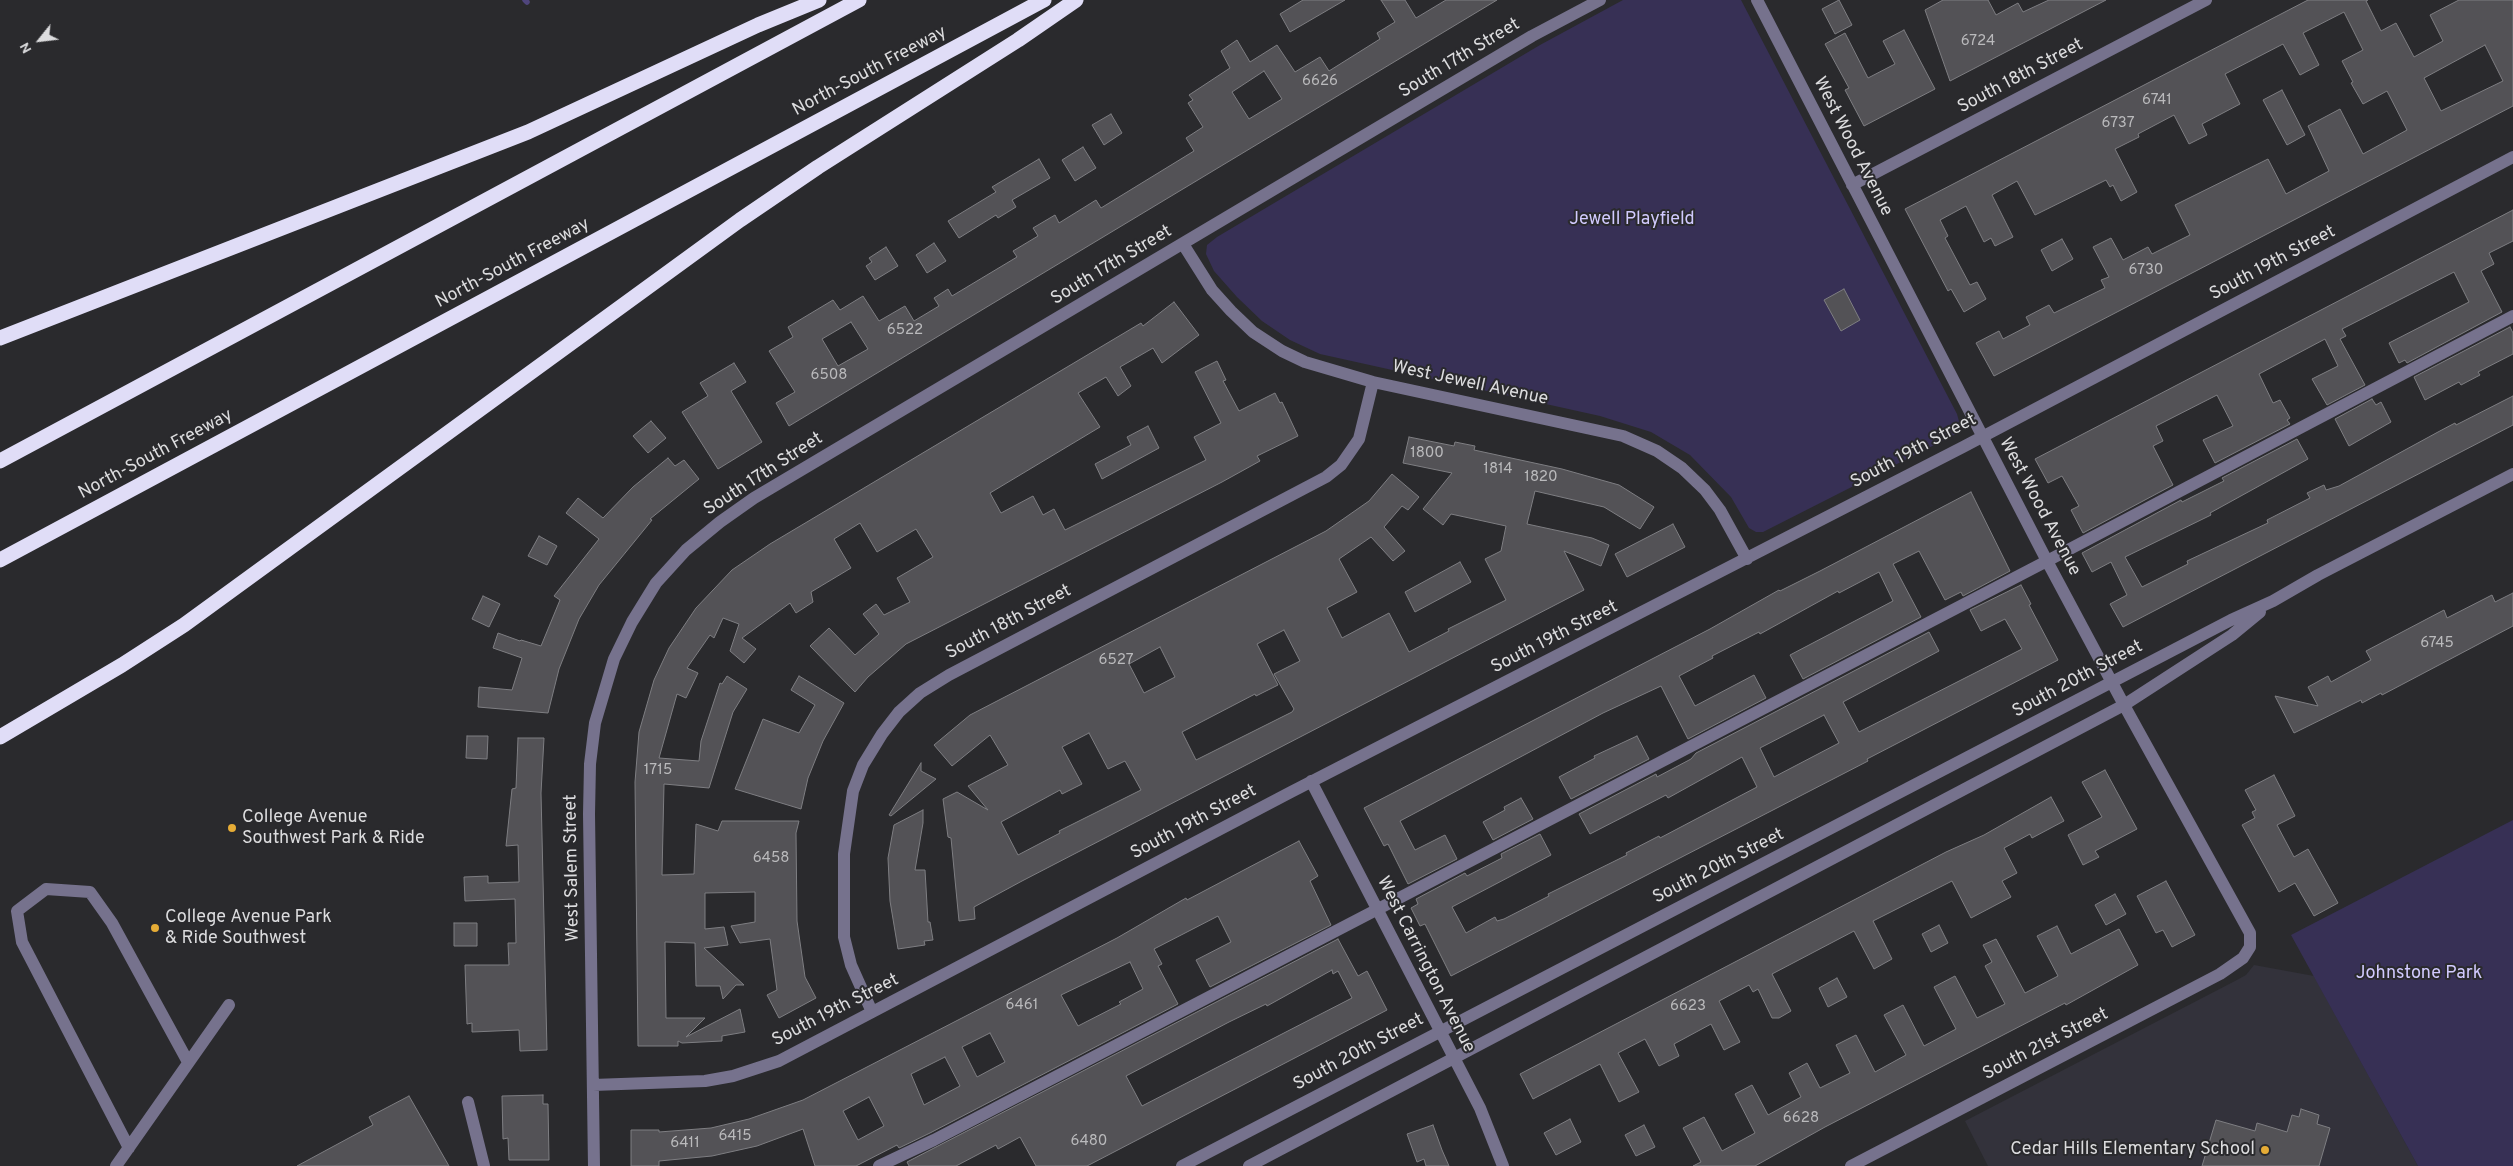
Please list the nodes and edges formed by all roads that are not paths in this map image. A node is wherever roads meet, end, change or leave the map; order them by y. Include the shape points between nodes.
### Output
1 (819, 0) edge
2 (859, 0) edge
3 (1044, 0) edge
4 (1076, 0) edge
5 (1600, 0) edge
6 (1757, 0) edge
7 (2206, 0) edge
8 (2513, 157) edge
9 (1852, 185) junction
10 (1183, 244) junction
11 (2513, 316) edge
12 (0, 338) edge
13 (1374, 382) junction
14 (1982, 436) junction
15 (0, 461) edge
16 (2513, 474) edge
17 (1747, 559) junction
18 (0, 560) edge
19 (2048, 561) junction
20 (656, 584) joint
21 (2274, 601) junction
22 (2112, 683) junction
23 (2124, 705) junction
24 (0, 737) edge
25 (1312, 781) junction
26 (1377, 908) junction
27 (2250, 947) joint
28 (228, 1005) dead end
29 (872, 1012) junction
30 (1440, 1031) junction
31 (1453, 1057) junction
32 (188, 1062) junction
33 (593, 1086) junction
34 (468, 1102) dead end
35 (129, 1148) junction
36 (116, 1166) edge
37 (484, 1166) edge
38 (594, 1166) edge
39 (879, 1166) edge
40 (1182, 1166) edge
41 (1249, 1166) edge
42 (1503, 1166) edge
43 (1851, 1166) edge

1 - 12 highway via 528,132
2 - 15 highway
3 - 18 highway, North-South Freeway
4 - 24 highway via 740,220 184,625
5 - 10 street, South 17th Street via 1532,36
6 - 9 street, West Wood Avenue
7 - 9 street, South 18th Street
8 - 14 street, South 19th Street
9 - 14 street, West Wood Avenue
10 - 13 street, West Jewell Avenue via 1212,290 1253,332 1282,352 1305,362
10 - 20 street, South 17th Street via 754,498 686,550
11 - 19 street
13 - 17 street, West Jewell Avenue via 1576,424 1623,436 1657,451 1682,468 1705,490
13 - 29 street, South 18th Street via 1359,439 1341,465 1326,477 949,675 920,693 899,712 863,765 853,791 844,854 844,937 851,965
14 - 17 street, South 19th Street
14 - 19 street, West Wood Avenue
16 - 21 street, South 20th Street
17 - 25 street, South 19th Street
19 - 22 street, West Wood Avenue
19 - 26 street
20 - 33 street, West Salem Street via 614,659 595,723 589,814
21 - 22 street, South 20th Street
21 - 23 street, South 20th Street via 2232,635
22 - 23 street, West Wood Avenue
22 - 30 street, South 20th Street
23 - 27 street, West Wood Avenue via 2244,920 2250,933
23 - 31 street, South 20th Street
25 - 26 street, West Carrington Avenue
25 - 29 street, South 19th Street
26 - 30 street, West Carrington Avenue
26 - 39 street
27 - 43 street, South 21st Street via 2243,958 2220,974
28 - 32 street
29 - 33 street, South 19th Street via 779,1061 733,1076 680,1084
30 - 31 street, West Carrington Avenue
30 - 40 street, South 20th Street
31 - 41 street, South 20th Street
31 - 42 street, West Carrington Avenue via 1480,1108
32 - 35 street
32 - 35 street via 112,923 90,892 46,889 17,911 22,942
33 - 38 street, West Salem Street
34 - 37 street
35 - 36 street

